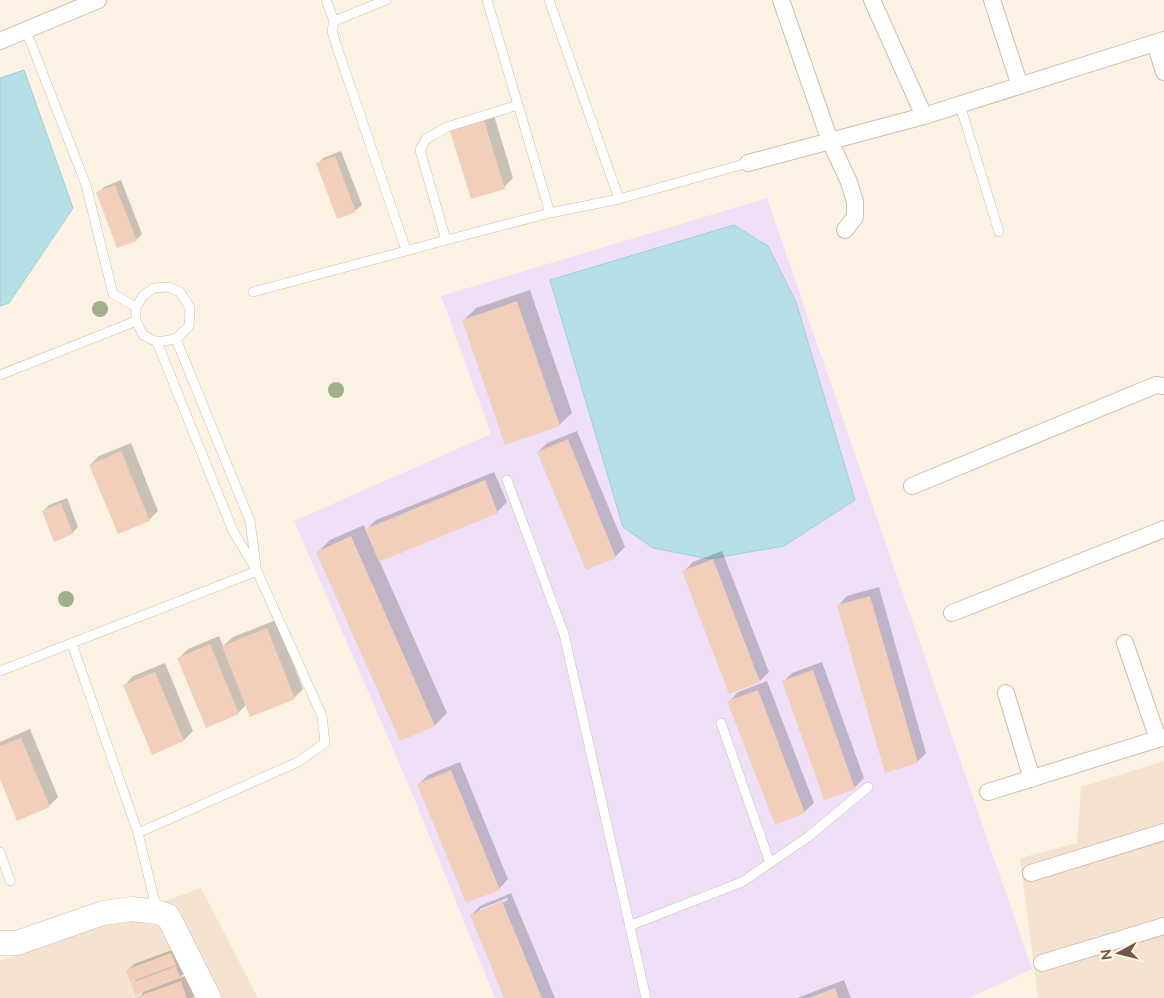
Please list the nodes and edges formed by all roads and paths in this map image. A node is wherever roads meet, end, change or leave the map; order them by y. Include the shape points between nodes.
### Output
1 (98, 0) edge
2 (326, 0) edge
3 (386, 0) edge
4 (486, 0) edge
5 (549, 0) edge
6 (781, 0) edge
7 (872, 0) edge
8 (992, 0) edge
9 (334, 21) junction
10 (26, 30) junction
11 (0, 40) edge
12 (1160, 42) edge
13 (1164, 72) edge
14 (1020, 86) junction
15 (518, 105) junction
16 (960, 105) junction
17 (924, 116) junction
18 (830, 141) junction
19 (748, 163) joint
20 (619, 199) junction
21 (550, 213) junction
22 (845, 230) dead end
23 (999, 232) dead end
24 (446, 240) junction
25 (406, 250) junction
26 (253, 292) dead end
27 (136, 307) junction
28 (136, 321) junction
29 (176, 340) junction
30 (158, 342) junction
31 (0, 376) edge
32 (1164, 386) edge
33 (508, 480) dead end
34 (912, 486) dead end
35 (1164, 529) edge
36 (257, 571) junction
37 (952, 614) dead end
38 (1125, 643) dead end
39 (72, 644) junction
40 (0, 672) edge
41 (1006, 693) dead end
42 (721, 723) dead end
43 (1161, 738) edge
44 (1032, 779) junction
45 (868, 787) dead end
46 (988, 792) dead end
47 (1164, 832) edge
48 (138, 833) junction
49 (0, 852) edge
50 (770, 863) junction
51 (1031, 873) dead end
52 (10, 881) dead end
53 (157, 912) junction
54 (629, 926) junction
55 (1164, 926) edge
56 (0, 943) edge
57 (1042, 963) dead end
58 (209, 998) edge
59 (646, 998) edge

1 - 10 street
2 - 9 lane
3 - 9 lane
4 - 15 lane
5 - 20 lane
6 - 18 street
7 - 17 street
8 - 14 street
9 - 25 lane via 332,31 336,47
10 - 11 street
10 - 27 lane via 86,185 113,294
12 - 13 street
12 - 14 street
14 - 16 street
15 - 21 lane
15 - 24 lane via 447,128 426,139 420,150
16 - 17 street
16 - 23 lane
17 - 18 street
18 - 19 street
18 - 22 street via 855,202 855,217
19 - 20 lane
20 - 21 lane
21 - 24 lane
24 - 25 lane
25 - 26 lane
27 - 28 lane
27 - 29 lane via 154,288 168,287 180,292 190,308 189,326
28 - 30 lane via 143,335
28 - 31 lane
29 - 30 lane
29 - 36 lane via 250,521
30 - 36 lane via 232,531
32 - 34 street via 1156,385
33 - 54 lane via 564,634
35 - 37 street
36 - 39 lane
36 - 48 lane via 322,716 325,743 298,762
38 - 43 street
39 - 40 lane
39 - 48 lane
41 - 44 street
42 - 50 lane
43 - 44 street
44 - 46 street
45 - 50 lane via 808,837
47 - 51 street
48 - 53 lane
49 - 52 lane
50 - 54 lane via 742,882
53 - 56 main road via 131,909 104,913 17,943
53 - 58 main road via 168,916
54 - 59 lane
55 - 57 street

